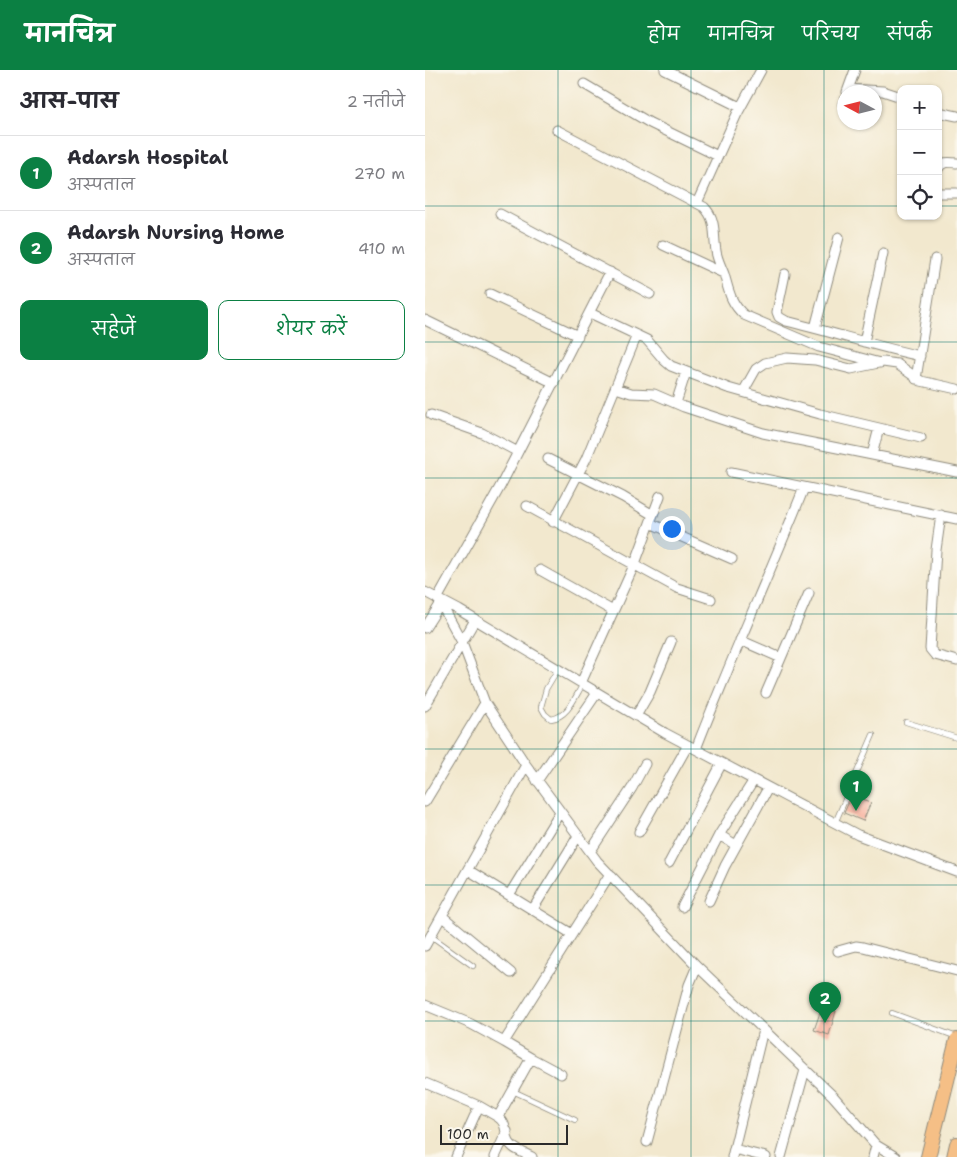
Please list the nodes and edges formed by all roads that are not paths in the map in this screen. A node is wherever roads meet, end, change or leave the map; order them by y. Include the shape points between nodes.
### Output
1 (665, 70) edge
2 (760, 70) edge
3 (855, 70) edge
4 (584, 84) dead end
5 (850, 85) edge
6 (882, 91) edge
7 (897, 96) edge
8 (740, 108) junction
9 (942, 113) edge
10 (957, 116) edge
11 (557, 130) dead end
12 (718, 156) junction
13 (957, 163) edge
14 (942, 164) edge
15 (942, 193) edge
16 (957, 193) edge
17 (697, 203) junction
18 (500, 214) dead end
19 (839, 237) dead end
20 (663, 245) dead end
21 (883, 253) dead end
22 (935, 259) dead end
23 (610, 272) junction
24 (723, 272) junction
25 (785, 274) dead end
26 (490, 294) dead end
27 (651, 294) dead end
28 (589, 313) junction
29 (425, 320) edge
30 (815, 328) junction
31 (637, 335) junction
32 (578, 336) junction
33 (864, 342) junction
34 (920, 356) junction
35 (879, 363) junction
36 (687, 372) junction
37 (916, 379) junction
38 (554, 383) junction
39 (616, 388) junction
40 (957, 389) edge
41 (743, 392) junction
42 (676, 403) junction
43 (431, 415) dead end
44 (879, 428) junction
45 (921, 438) dead end
46 (518, 452) junction
47 (872, 456) junction
48 (548, 459) dead end
49 (731, 472) dead end
50 (957, 472) edge
51 (578, 474) junction
52 (804, 488) junction
53 (660, 496) dead end
54 (527, 506) dead end
55 (941, 515) junction
56 (651, 519) junction
57 (957, 519) edge
58 (553, 522) junction
59 (732, 558) dead end
60 (633, 566) junction
61 (540, 570) dead end
62 (425, 592) edge
63 (809, 593) dead end
64 (711, 599) dead end
65 (439, 601) junction
66 (613, 611) junction
67 (475, 620) junction
68 (425, 628) edge
69 (740, 640) junction
70 (462, 642) junction
71 (671, 642) dead end
72 (781, 658) junction
73 (957, 661) edge
74 (558, 669) junction
75 (582, 683) junction
76 (597, 693) junction
77 (766, 693) dead end
78 (485, 703) junction
79 (425, 706) edge
80 (636, 716) junction
81 (906, 722) dead end
82 (873, 735) dead end
83 (957, 738) edge
84 (692, 747) junction
85 (723, 763) junction
86 (645, 764) dead end
87 (526, 765) junction
88 (754, 780) junction
89 (537, 781) junction
90 (769, 788) junction
91 (425, 802) edge
92 (560, 812) junction
93 (835, 823) junction
94 (639, 832) dead end
95 (719, 835) junction
96 (578, 836) junction
97 (735, 845) junction
98 (590, 852) junction
99 (669, 863) dead end
100 (468, 870) junction
101 (957, 872) edge
102 (610, 874) junction
103 (509, 895) junction
104 (709, 901) dead end
105 (682, 907) dead end
106 (533, 909) junction
107 (442, 916) junction
108 (572, 934) junction
109 (431, 936) junction
110 (425, 946) edge
111 (838, 951) dead end
112 (473, 966) dead end
113 (697, 966) junction
114 (957, 971) edge
115 (511, 972) dead end
116 (426, 1007) edge
117 (892, 1013) dead end
118 (763, 1030) junction
119 (957, 1038) edge
120 (504, 1042) junction
121 (531, 1058) junction
122 (805, 1070) junction
123 (561, 1074) dead end
124 (425, 1083) edge
125 (512, 1091) junction
126 (479, 1106) junction
127 (498, 1117) junction
128 (575, 1120) dead end
129 (507, 1131) junction
130 (647, 1142) dead end
131 (957, 1144) edge
132 (876, 1145) junction
133 (733, 1153) edge
134 (456, 1157) edge
135 (495, 1157) edge
136 (532, 1157) edge
137 (766, 1157) edge
138 (781, 1157) edge
139 (873, 1157) edge
140 (896, 1157) edge
141 (928, 1157) edge
142 (954, 1157) edge

1 - 8 street
2 - 8 street
3 - 5 street
4 - 12 street via 650,123
6 - 7 street
8 - 12 street
9 - 10 street
11 - 17 street
12 - 17 street
13 - 14 street
15 - 16 street
17 - 24 street via 711,213 716,252
18 - 23 street
19 - 30 street
20 - 24 street
21 - 33 street
22 - 34 street
23 - 27 street
23 - 28 street
24 - 35 street via 730,297 744,315 819,347
25 - 30 street via 777,305 779,317
26 - 32 street
28 - 31 street
28 - 32 street
29 - 38 street
30 - 33 street
31 - 36 street via 647,340 671,366
31 - 39 street
32 - 38 street
33 - 34 street
34 - 37 street
35 - 37 street via 897,364
35 - 41 street via 851,369 815,360 787,358 756,368
36 - 41 street
36 - 42 street
37 - 40 street
38 - 46 street
39 - 42 street via 631,393 654,394
39 - 51 street
41 - 44 street
42 - 47 street via 763,434
43 - 46 street via 482,433
44 - 45 street
44 - 47 street
46 - 65 street
47 - 50 street
48 - 51 street
49 - 52 street
51 - 56 street via 623,497
51 - 58 street
52 - 55 street
52 - 69 street
53 - 56 street
54 - 58 street
55 - 57 street
55 - 73 street via 930,649 935,655
56 - 59 street
56 - 60 street
58 - 60 street
60 - 64 street via 677,588
60 - 66 street
61 - 66 street
62 - 65 street
63 - 72 street
65 - 67 street
65 - 68 street
65 - 70 street
66 - 75 street
67 - 70 street
67 - 74 street
69 - 72 street
69 - 84 street
70 - 78 street
70 - 79 street
71 - 80 street via 651,692
72 - 77 street
74 - 75 street
74 - 75 lane via 546,689 541,707 551,719 558,718 567,710
75 - 76 street
76 - 80 street
76 - 89 street
78 - 87 street
78 - 91 street
80 - 84 street
81 - 83 lane
82 - 93 lane
84 - 85 street
84 - 94 street
85 - 88 street
85 - 99 street
86 - 98 street
87 - 89 street
87 - 100 street
88 - 90 street
88 - 95 street
89 - 92 street
90 - 93 street
90 - 97 street
92 - 96 street
92 - 103 street
93 - 101 street via 867,839
95 - 97 street
95 - 105 street
96 - 98 street
96 - 106 street
97 - 104 street
98 - 102 street
100 - 103 street
100 - 107 street
102 - 108 street
102 - 113 street
103 - 106 street
106 - 108 street
107 - 109 street
107 - 115 street
108 - 120 street
109 - 110 street
109 - 112 lane
111 - 114 street via 863,947
113 - 118 street
113 - 130 street
116 - 120 street via 471,1024
117 - 119 lane
118 - 122 street
118 - 133 street
119 - 141 main road
120 - 121 street
121 - 123 street
121 - 125 street
122 - 132 street
122 - 138 street
124 - 126 street
125 - 127 street
125 - 128 lane
126 - 127 street
126 - 134 street
127 - 129 street
129 - 135 street
129 - 136 street via 509,1143
131 - 142 main road
132 - 139 street
132 - 140 street
133 - 137 street

